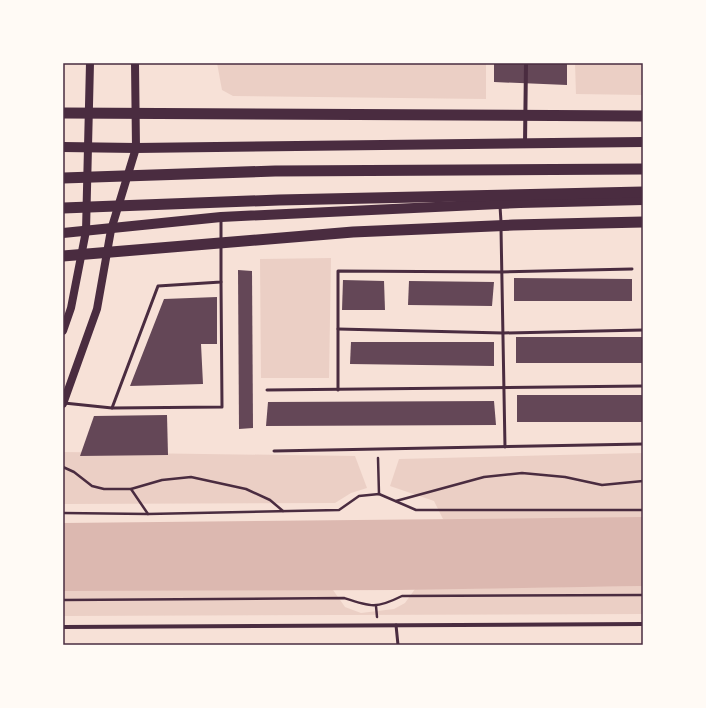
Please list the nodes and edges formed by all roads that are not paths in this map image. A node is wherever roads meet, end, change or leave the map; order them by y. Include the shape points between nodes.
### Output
1 (90, 63) edge
2 (135, 63) edge
3 (526, 63) edge
4 (63, 113) edge
5 (643, 116) edge
6 (643, 142) edge
7 (526, 143) junction
8 (63, 147) edge
9 (87, 147) junction
10 (136, 148) junction
11 (643, 169) edge
12 (63, 178) edge
13 (639, 192) edge
14 (643, 200) edge
15 (500, 204) junction
16 (63, 208) edge
17 (221, 217) junction
18 (643, 222) edge
19 (111, 230) junction
20 (86, 231) junction
21 (63, 233) edge
22 (63, 256) edge
23 (632, 269) dead end
24 (502, 272) junction
25 (220, 282) junction
26 (338, 329) junction
27 (643, 330) edge
28 (63, 331) edge
29 (503, 333) junction
30 (643, 386) edge
31 (504, 388) junction
32 (267, 390) dead end
33 (338, 390) junction
34 (63, 403) edge
35 (112, 408) junction
36 (643, 444) edge
37 (505, 447) junction
38 (274, 451) dead end
39 (643, 624) edge
40 (396, 625) junction
41 (63, 627) edge
42 (398, 645) edge

1 - 9 main road
2 - 10 main road
3 - 7 street
4 - 5 highway
6 - 7 main road
7 - 10 main road
8 - 9 main road
9 - 10 main road
9 - 20 main road
10 - 19 main road
11 - 12 highway via 275,171
13 - 16 highway
14 - 15 main road
15 - 17 main road
15 - 24 lane
17 - 19 main road
17 - 25 lane
18 - 22 highway via 354,232
19 - 20 main road
19 - 34 main road via 97,309
20 - 21 main road
20 - 28 main road via 71,308
23 - 24 lane
24 - 26 lane via 338,271
24 - 29 lane
25 - 35 lane via 158,286
25 - 35 lane via 222,407
26 - 29 lane
26 - 33 lane
27 - 29 lane
29 - 31 lane
30 - 31 lane
31 - 33 lane
31 - 37 lane
32 - 33 lane
34 - 35 lane
36 - 37 lane
37 - 38 lane
39 - 40 street
40 - 41 street
40 - 42 lane

